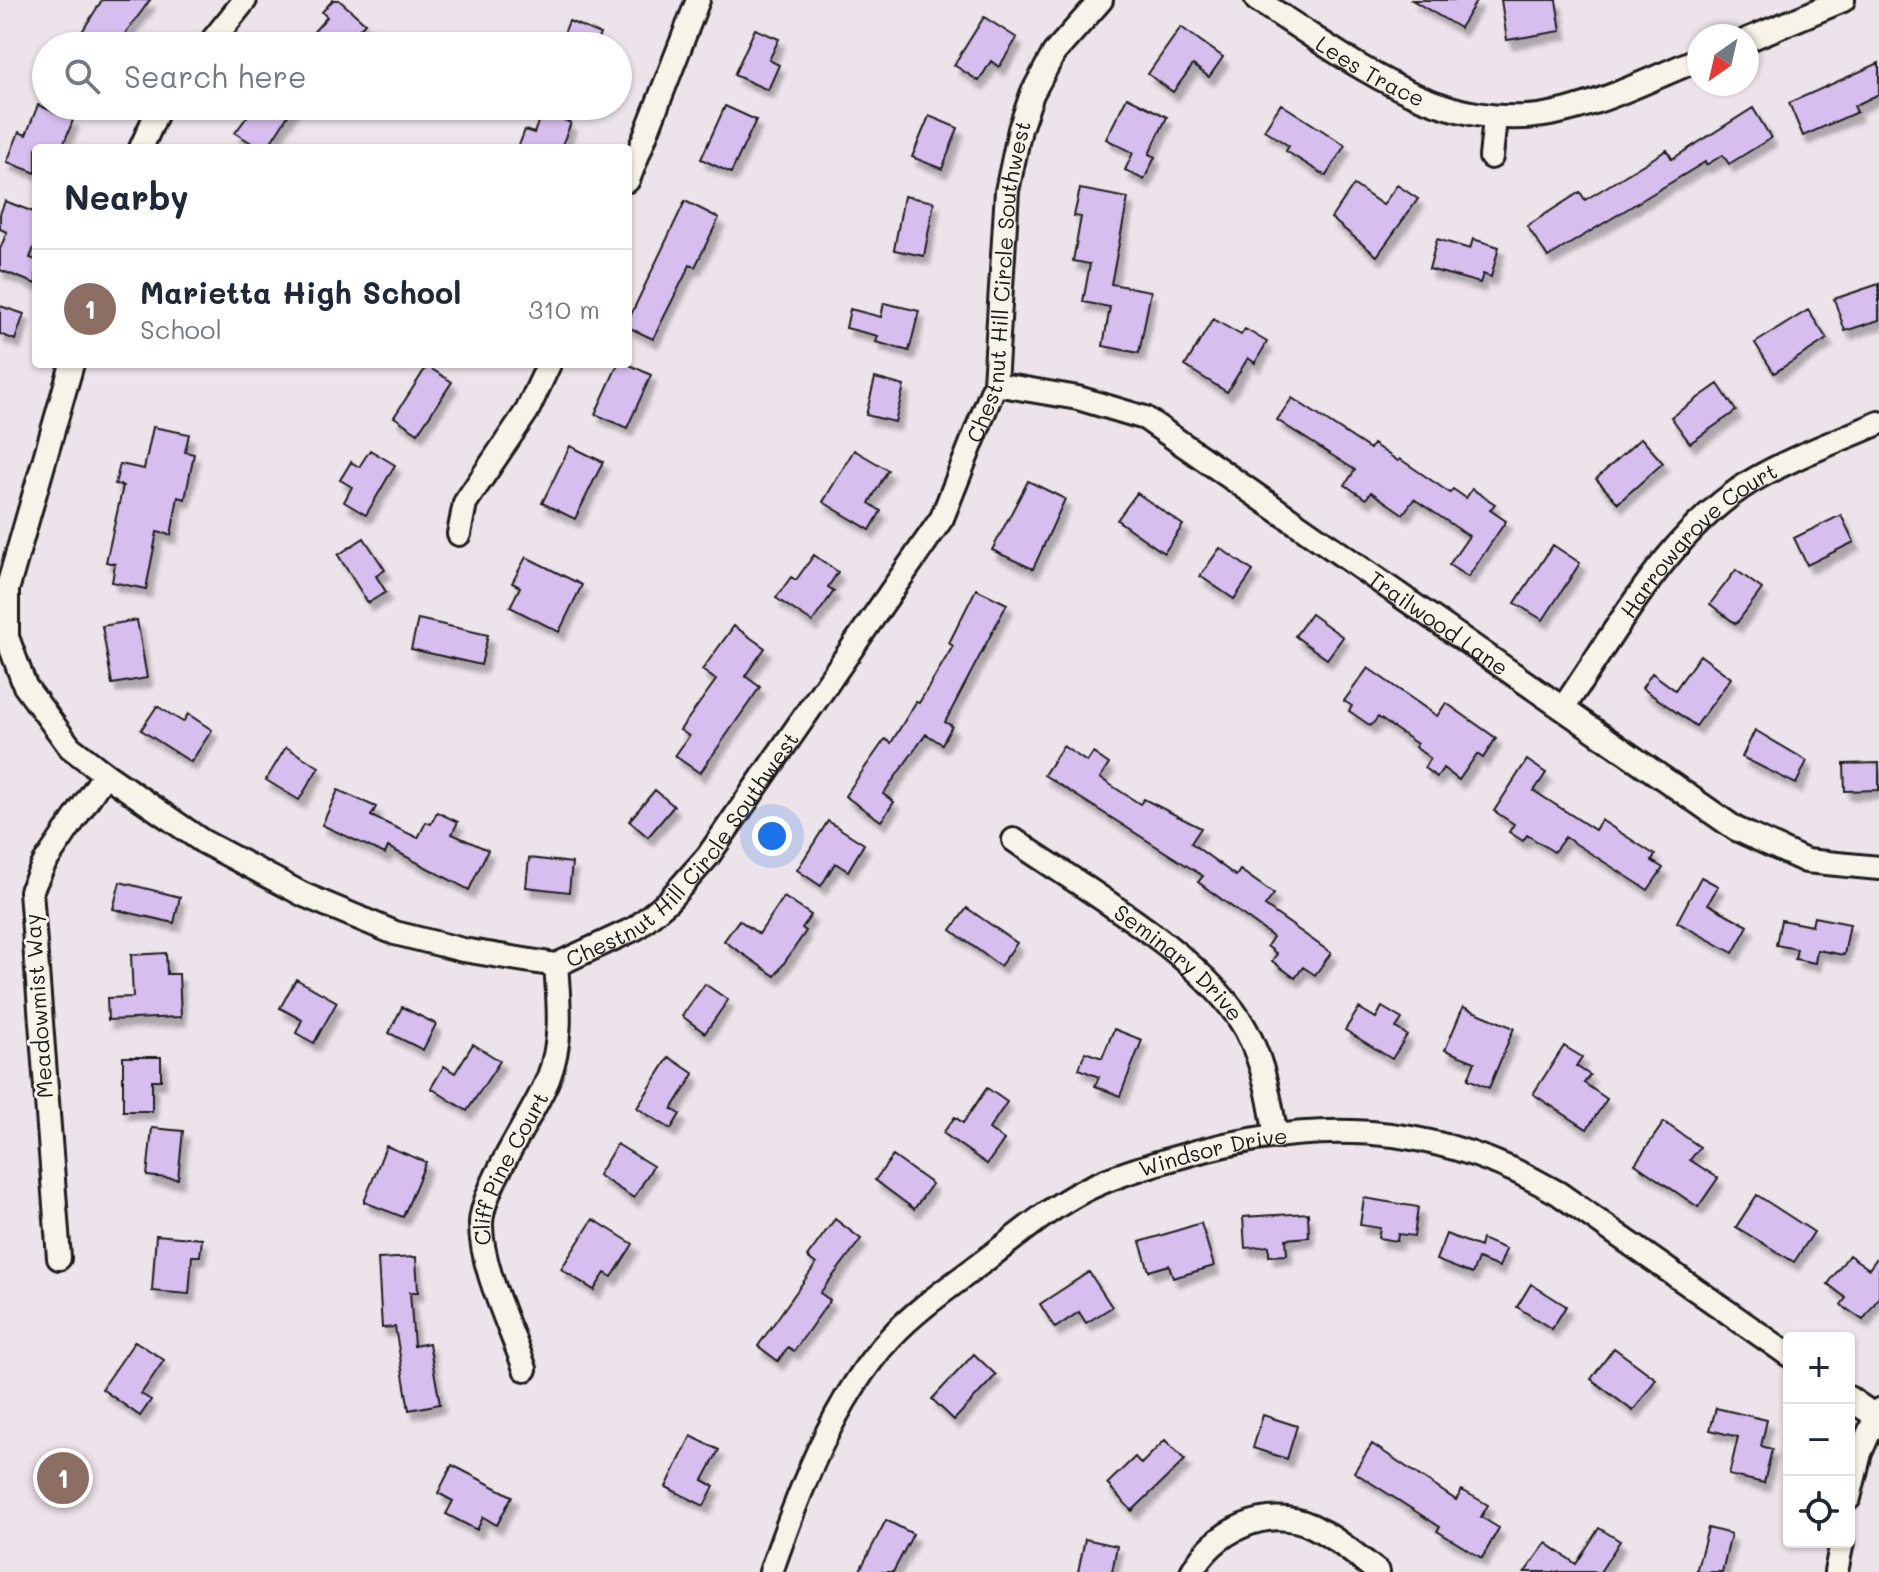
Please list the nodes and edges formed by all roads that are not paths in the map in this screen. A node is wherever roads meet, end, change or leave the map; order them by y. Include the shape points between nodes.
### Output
1 (245, 0) edge
2 (698, 0) edge
3 (1101, 0) edge
4 (1257, 0) edge
5 (1843, 0) edge
6 (219, 32) edge
7 (1759, 35) edge
8 (1687, 64) edge
9 (1495, 118) junction
10 (154, 120) edge
11 (143, 144) edge
12 (1491, 157) dead end
13 (632, 170) edge
14 (71, 368) edge
15 (547, 368) edge
16 (995, 384) junction
17 (1879, 423) edge
18 (459, 534) dead end
19 (1563, 708) junction
20 (105, 774) junction
21 (1014, 840) dead end
22 (1879, 868) edge
23 (556, 965) junction
24 (1276, 1137) junction
25 (59, 1258) dead end
26 (1783, 1351) edge
27 (525, 1369) dead end
28 (1855, 1401) edge
29 (1877, 1413) edge
30 (1854, 1476) edge
31 (1841, 1548) edge
32 (771, 1572) edge
33 (1192, 1572) edge
34 (1378, 1572) edge
35 (1836, 1572) edge

1 - 6 street
2 - 13 street
3 - 16 street, Chestnut Hill Circle Southwest via 1054,53 1020,129 1007,191
4 - 9 street, Lees Trace via 1385,84 1421,101
5 - 7 street
8 - 9 street, Lees Trace via 1565,111
9 - 12 street
10 - 11 street
14 - 20 street, Chestnut Hill Circle Southwest via 7,590 7,637 25,686 70,747
15 - 18 street via 527,411 465,503
16 - 19 street, Trailwood Lane via 1078,398 1145,418
16 - 23 street, Chestnut Hill Circle Southwest via 942,518 926,545 708,856 636,928
17 - 19 street, Harrowgrove Court via 1763,476 1707,515 1672,552
19 - 22 street, Trailwood Lane via 1758,842 1806,861
20 - 23 street, Chestnut Hill Circle Southwest via 202,841 330,906 409,936
20 - 25 street, Meadowmist Way via 31,891
21 - 24 street, Seminary Drive via 1155,938 1221,996 1257,1055
23 - 27 street, Cliff Pine Court via 557,1050 481,1222 485,1252
24 - 26 street, Windsor Drive via 1383,1132 1440,1142 1520,1171
24 - 32 street, Windsor Drive via 1186,1154 1084,1190 922,1309 891,1337 849,1398 794,1506
28 - 29 street
29 - 30 street
31 - 35 street
33 - 34 street via 1217,1540 1267,1519 1310,1525

